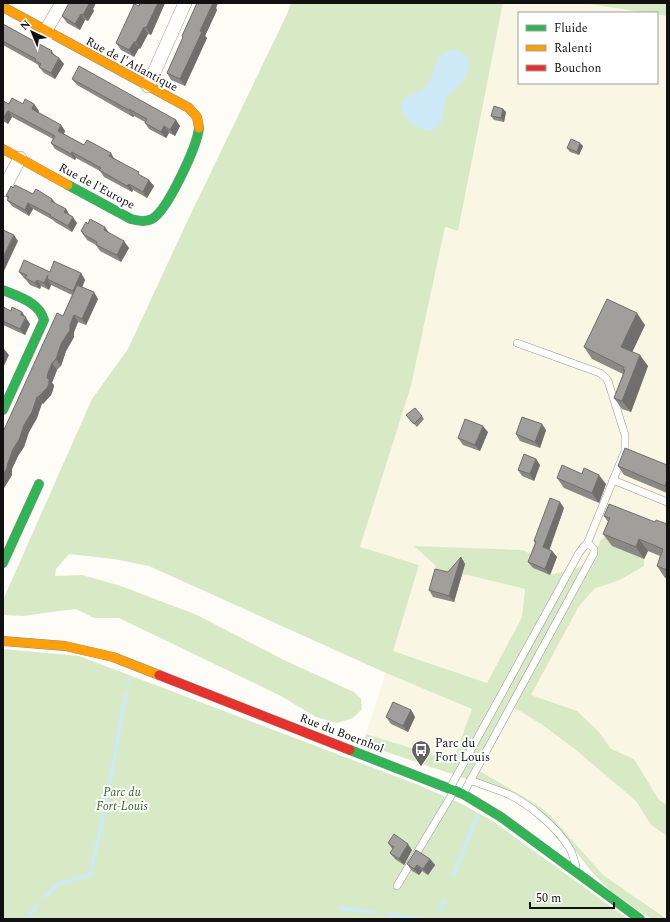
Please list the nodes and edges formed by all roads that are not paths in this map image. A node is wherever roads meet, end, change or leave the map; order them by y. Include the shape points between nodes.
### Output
1 (62, 3) edge
2 (185, 3) edge
3 (3, 7) edge
4 (46, 30) junction
5 (148, 86) junction
6 (3, 149) edge
7 (20, 158) junction
8 (182, 171) joint
9 (3, 190) edge
10 (3, 290) edge
11 (518, 343) dead end
12 (3, 410) edge
13 (614, 480) junction
14 (39, 484) dead end
15 (667, 502) edge
16 (588, 544) junction
17 (3, 563) edge
18 (3, 641) edge
19 (470, 780) junction
20 (456, 791) junction
21 (579, 874) junction
22 (397, 886) dead end
23 (640, 919) edge

1 - 4 street
2 - 5 street
3 - 4 street, Rue de l'Atlantique
4 - 5 street, Rue de l'Atlantique
5 - 8 street, Rue de l'Atlantique via 189,108 197,117 198,134
6 - 7 street, Rue de l'Europe
7 - 8 street, Rue de l'Europe via 131,219 142,221 152,219 162,211
7 - 9 street
10 - 12 street via 38,307 43,313 44,320
11 - 13 lane via 600,373 606,378 625,435 626,451
13 - 15 lane
13 - 16 lane
14 - 17 street
16 - 19 lane via 594,553
16 - 20 lane via 579,553
18 - 20 street, Rue du Boernhol via 65,646 113,657
19 - 20 lane
19 - 21 lane via 508,794 554,829 571,851
20 - 21 street, Rue du Boernhol via 501,817
20 - 22 lane
21 - 23 street, Rue du Boernhol

